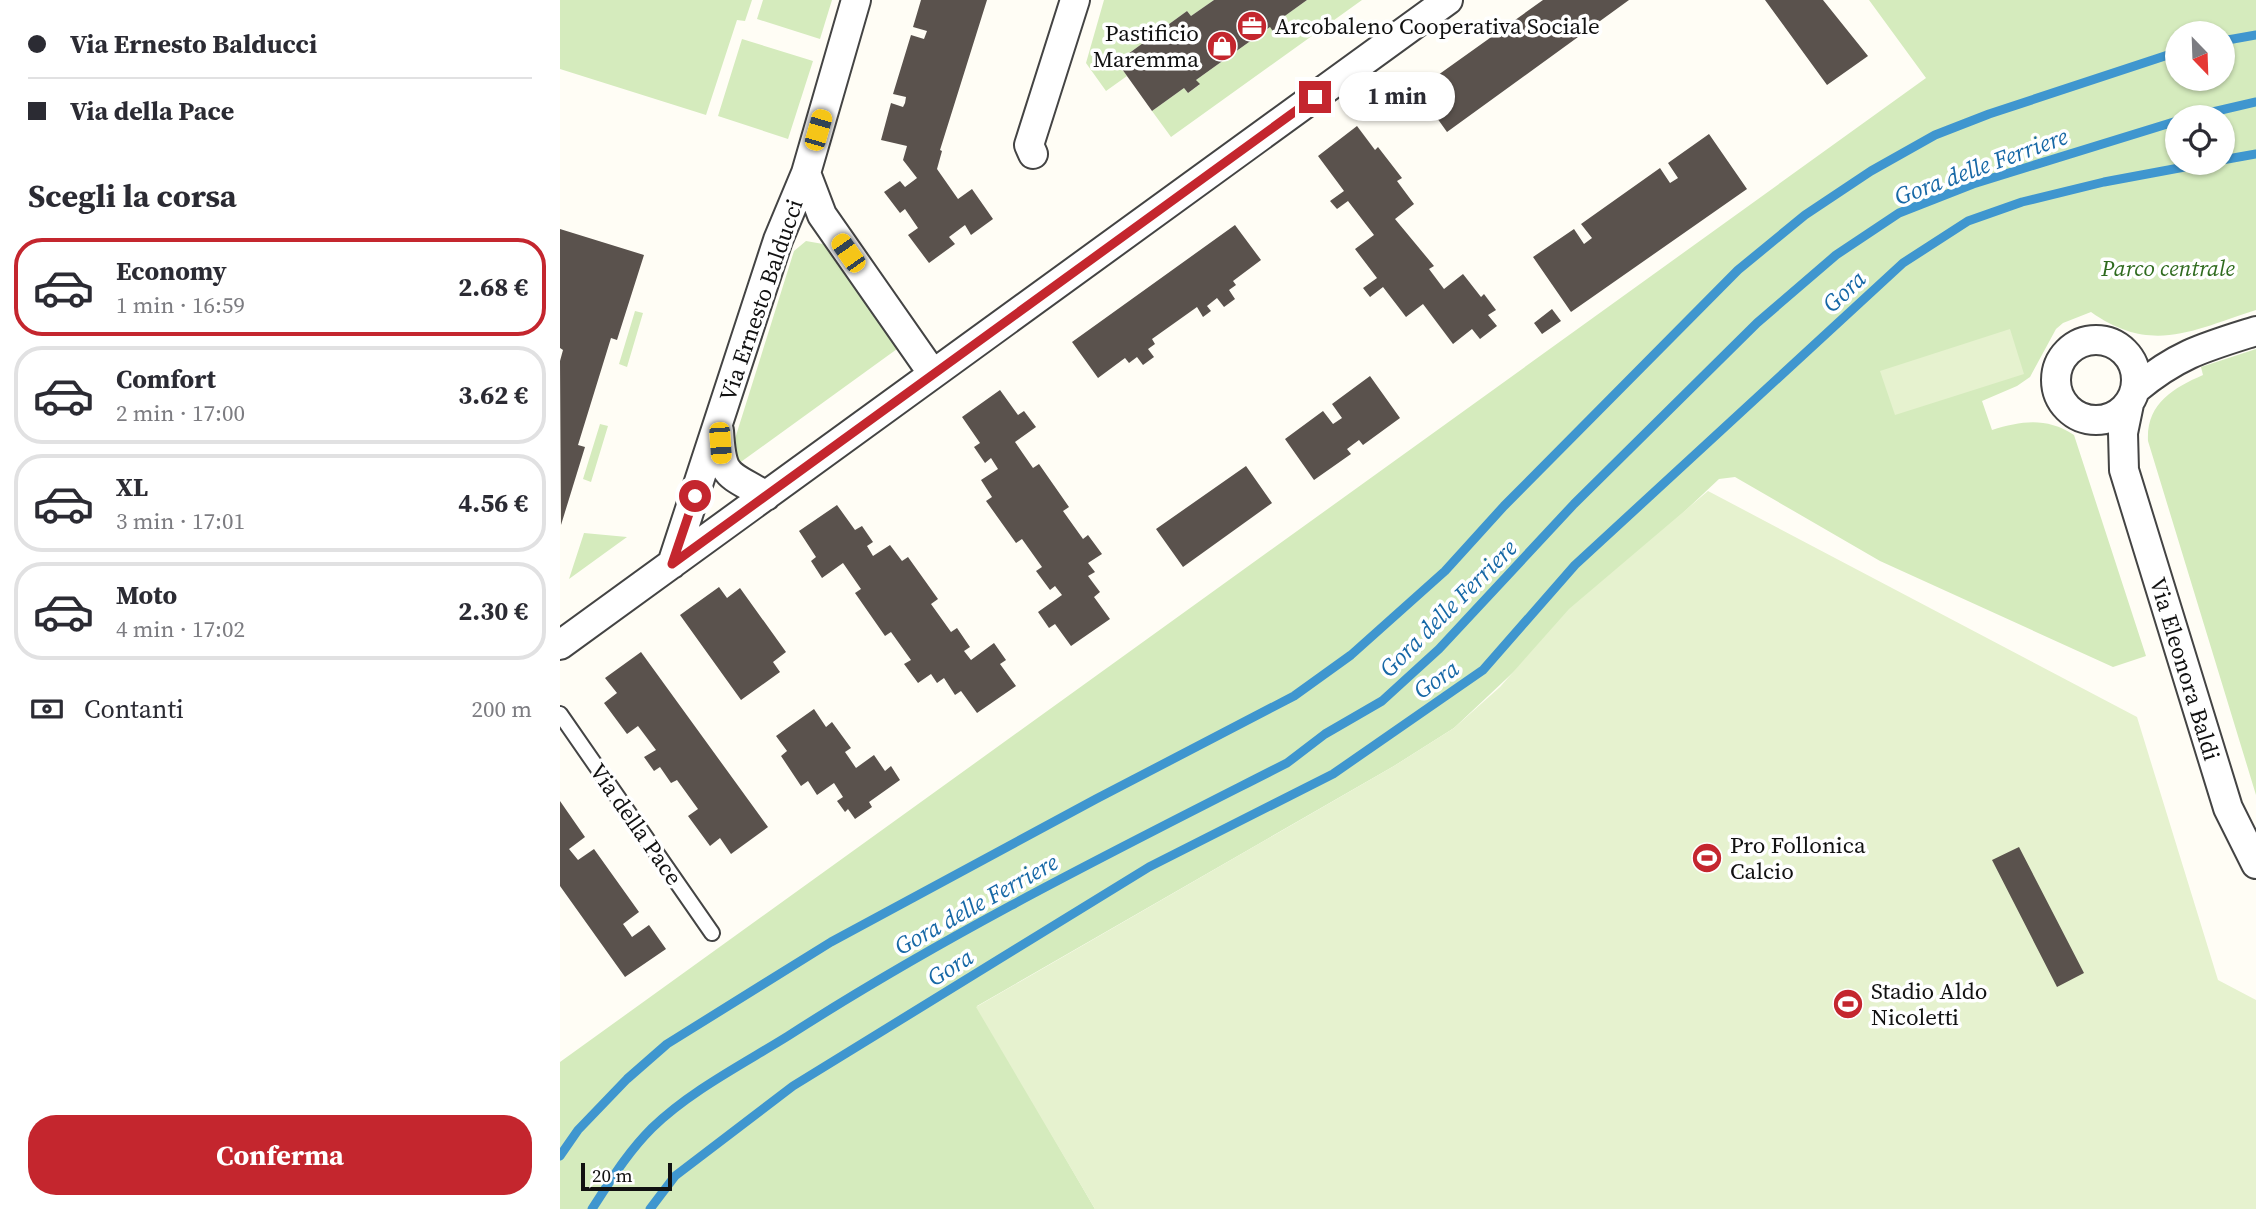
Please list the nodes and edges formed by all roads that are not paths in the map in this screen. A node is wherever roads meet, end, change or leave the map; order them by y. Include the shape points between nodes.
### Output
1 (856, 0) edge
2 (1075, 0) edge
3 (1448, 0) edge
4 (1033, 154) dead end
5 (806, 173) junction
6 (2256, 331) edge
7 (2119, 346) junction
8 (2190, 352) junction
9 (933, 374) junction
10 (2132, 396) junction
11 (2086, 419) junction
12 (718, 428) junction
13 (2124, 470) junction
14 (766, 496) junction
15 (672, 564) junction
16 (560, 645) edge
17 (560, 714) edge
18 (2256, 864) edge
19 (712, 933) dead end

1 - 5 street, Via Ernesto Balducci
2 - 4 street via 1029,145
3 - 9 street
5 - 9 street, Via Ernesto Balducci via 822,215
5 - 12 street, Via Ernesto Balducci via 778,240
6 - 8 street
7 - 8 street
7 - 10 street via 2136,373
7 - 11 street via 2102,339 2087,340 2062,357 2056,379 2061,401
8 - 10 street via 2161,368
9 - 14 street
10 - 11 street via 2117,415
10 - 13 street, Via Eleonora Baldi via 2123,433
11 - 13 street, Via Eleonora Baldi
12 - 14 street, Via Ernesto Balducci via 727,472
12 - 15 street, Via Ernesto Balducci
13 - 18 street, Via Eleonora Baldi via 2228,808
14 - 15 street
15 - 16 street
17 - 19 lane, Via della Pace

